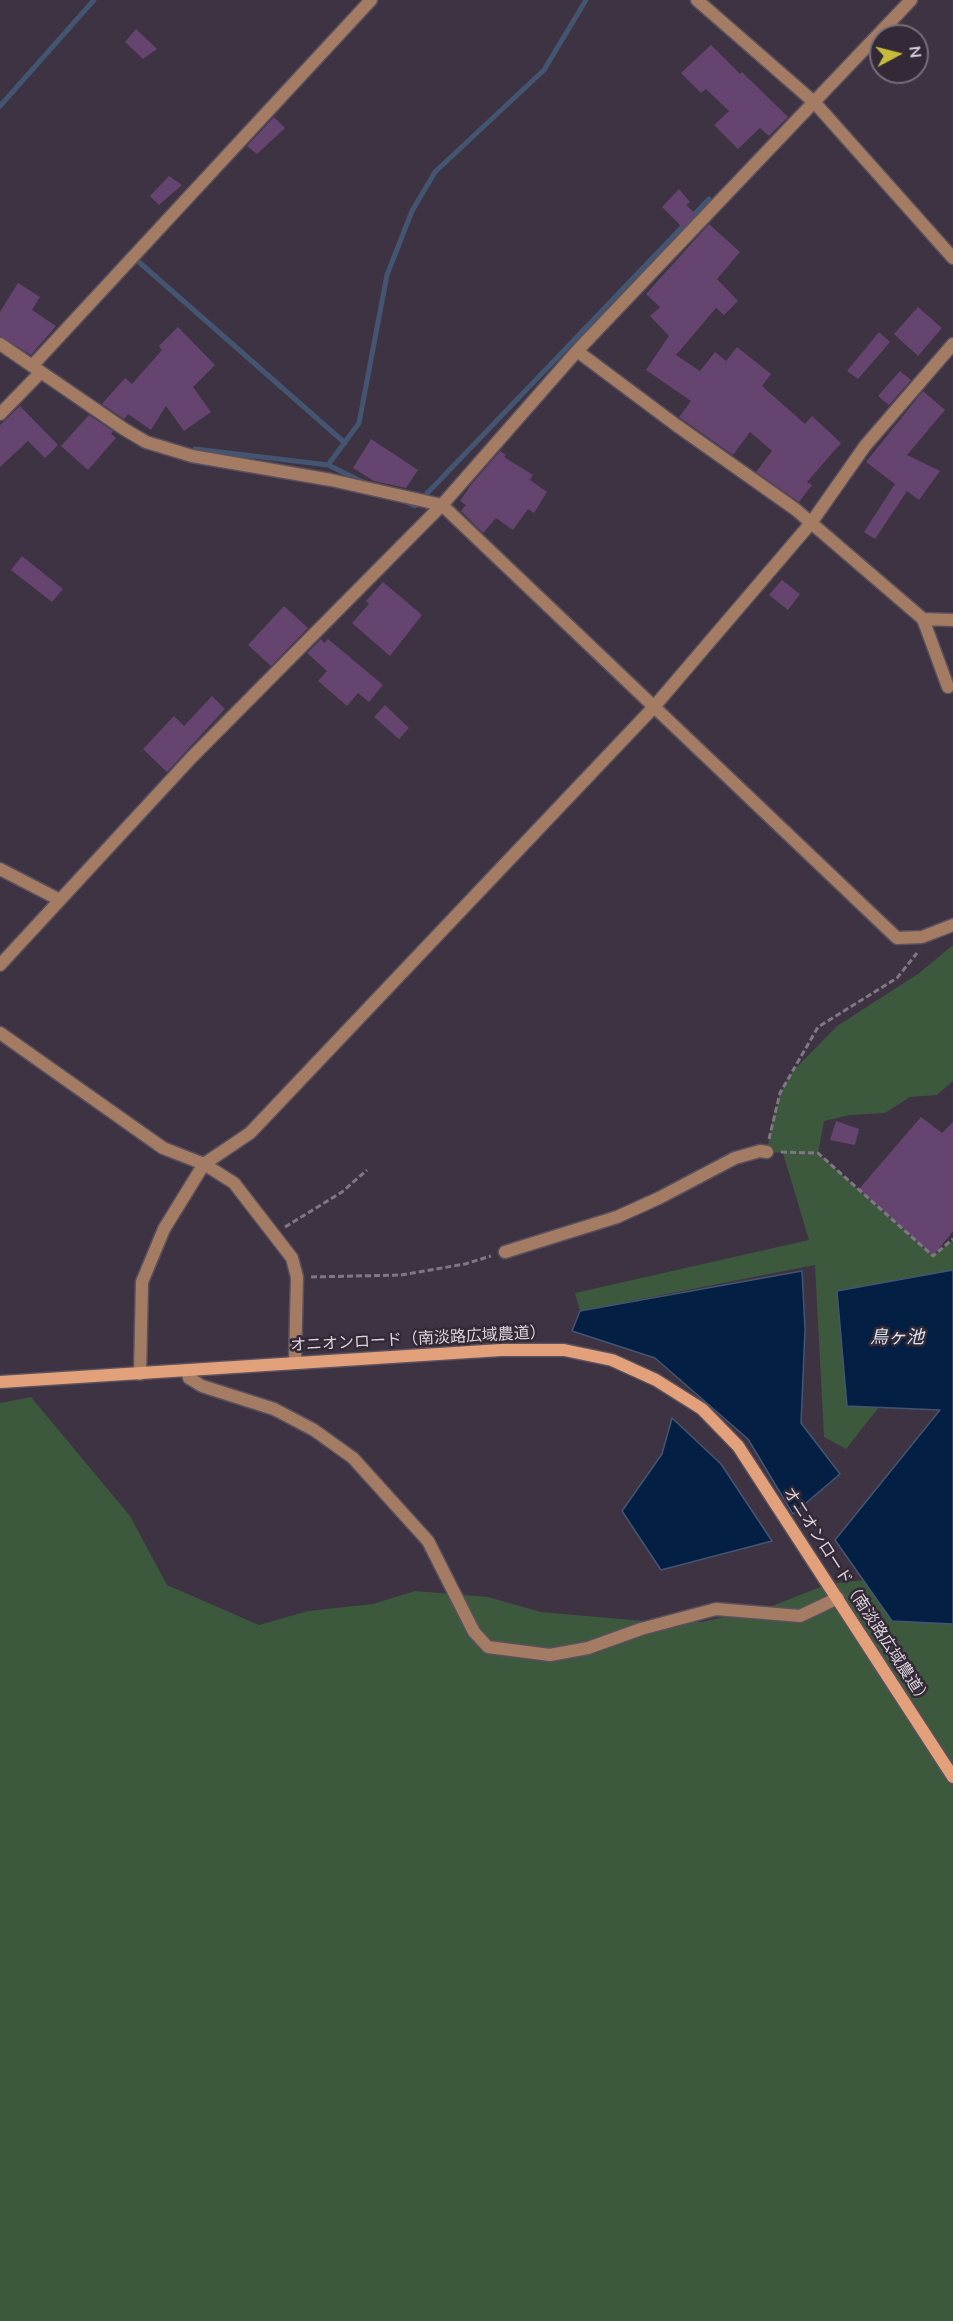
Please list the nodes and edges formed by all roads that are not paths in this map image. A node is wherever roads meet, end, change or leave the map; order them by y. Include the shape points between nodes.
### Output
1 (370, 0) edge
2 (697, 0) edge
3 (911, 0) edge
4 (815, 103) junction
5 (953, 258) edge
6 (0, 344) edge
7 (953, 344) edge
8 (577, 351) junction
9 (36, 369) junction
10 (0, 414) edge
11 (442, 505) junction
12 (811, 523) junction
13 (923, 619) junction
14 (953, 620) edge
15 (948, 687) dead end
16 (653, 708) junction
17 (0, 869) edge
18 (60, 900) junction
19 (953, 925) edge
20 (0, 965) edge
21 (0, 1032) edge
22 (767, 1152) road end
23 (204, 1164) junction
24 (505, 1252) road end
25 (295, 1362) junction
26 (188, 1370) junction
27 (140, 1374) junction
28 (0, 1383) edge
29 (838, 1598) junction
30 (953, 1777) edge

1 - 9 street
2 - 4 street
3 - 4 street
4 - 5 street
4 - 8 street
6 - 9 street
7 - 12 street via 865,446
8 - 11 street
8 - 12 street
9 - 10 street
9 - 11 street via 146,442 192,456 332,480
11 - 16 street
11 - 18 street via 192,758
12 - 13 street
12 - 16 street
13 - 14 street
13 - 15 street
16 - 19 street via 897,938 922,937
16 - 23 street via 250,1133
17 - 18 street
18 - 20 street
21 - 23 street via 163,1148
22 - 24 street via 735,1158 617,1216
23 - 25 street via 234,1183 292,1258 297,1277
23 - 27 street via 164,1229 142,1282
25 - 26 street, オニオンロード（南淡路広域農道）
25 - 29 street, オニオンロード（南淡路広域農道） via 501,1350 564,1350 612,1360 656,1380 702,1409 738,1446
26 - 27 street, オニオンロード（南淡路広域農道）
26 - 29 street via 189,1378 202,1386 274,1409 315,1430 353,1458 428,1541 474,1632 488,1647 550,1655 588,1648 716,1609 800,1616
27 - 28 street, オニオンロード（南淡路広域農道）
29 - 30 street, オニオンロード（南淡路広域農道）

